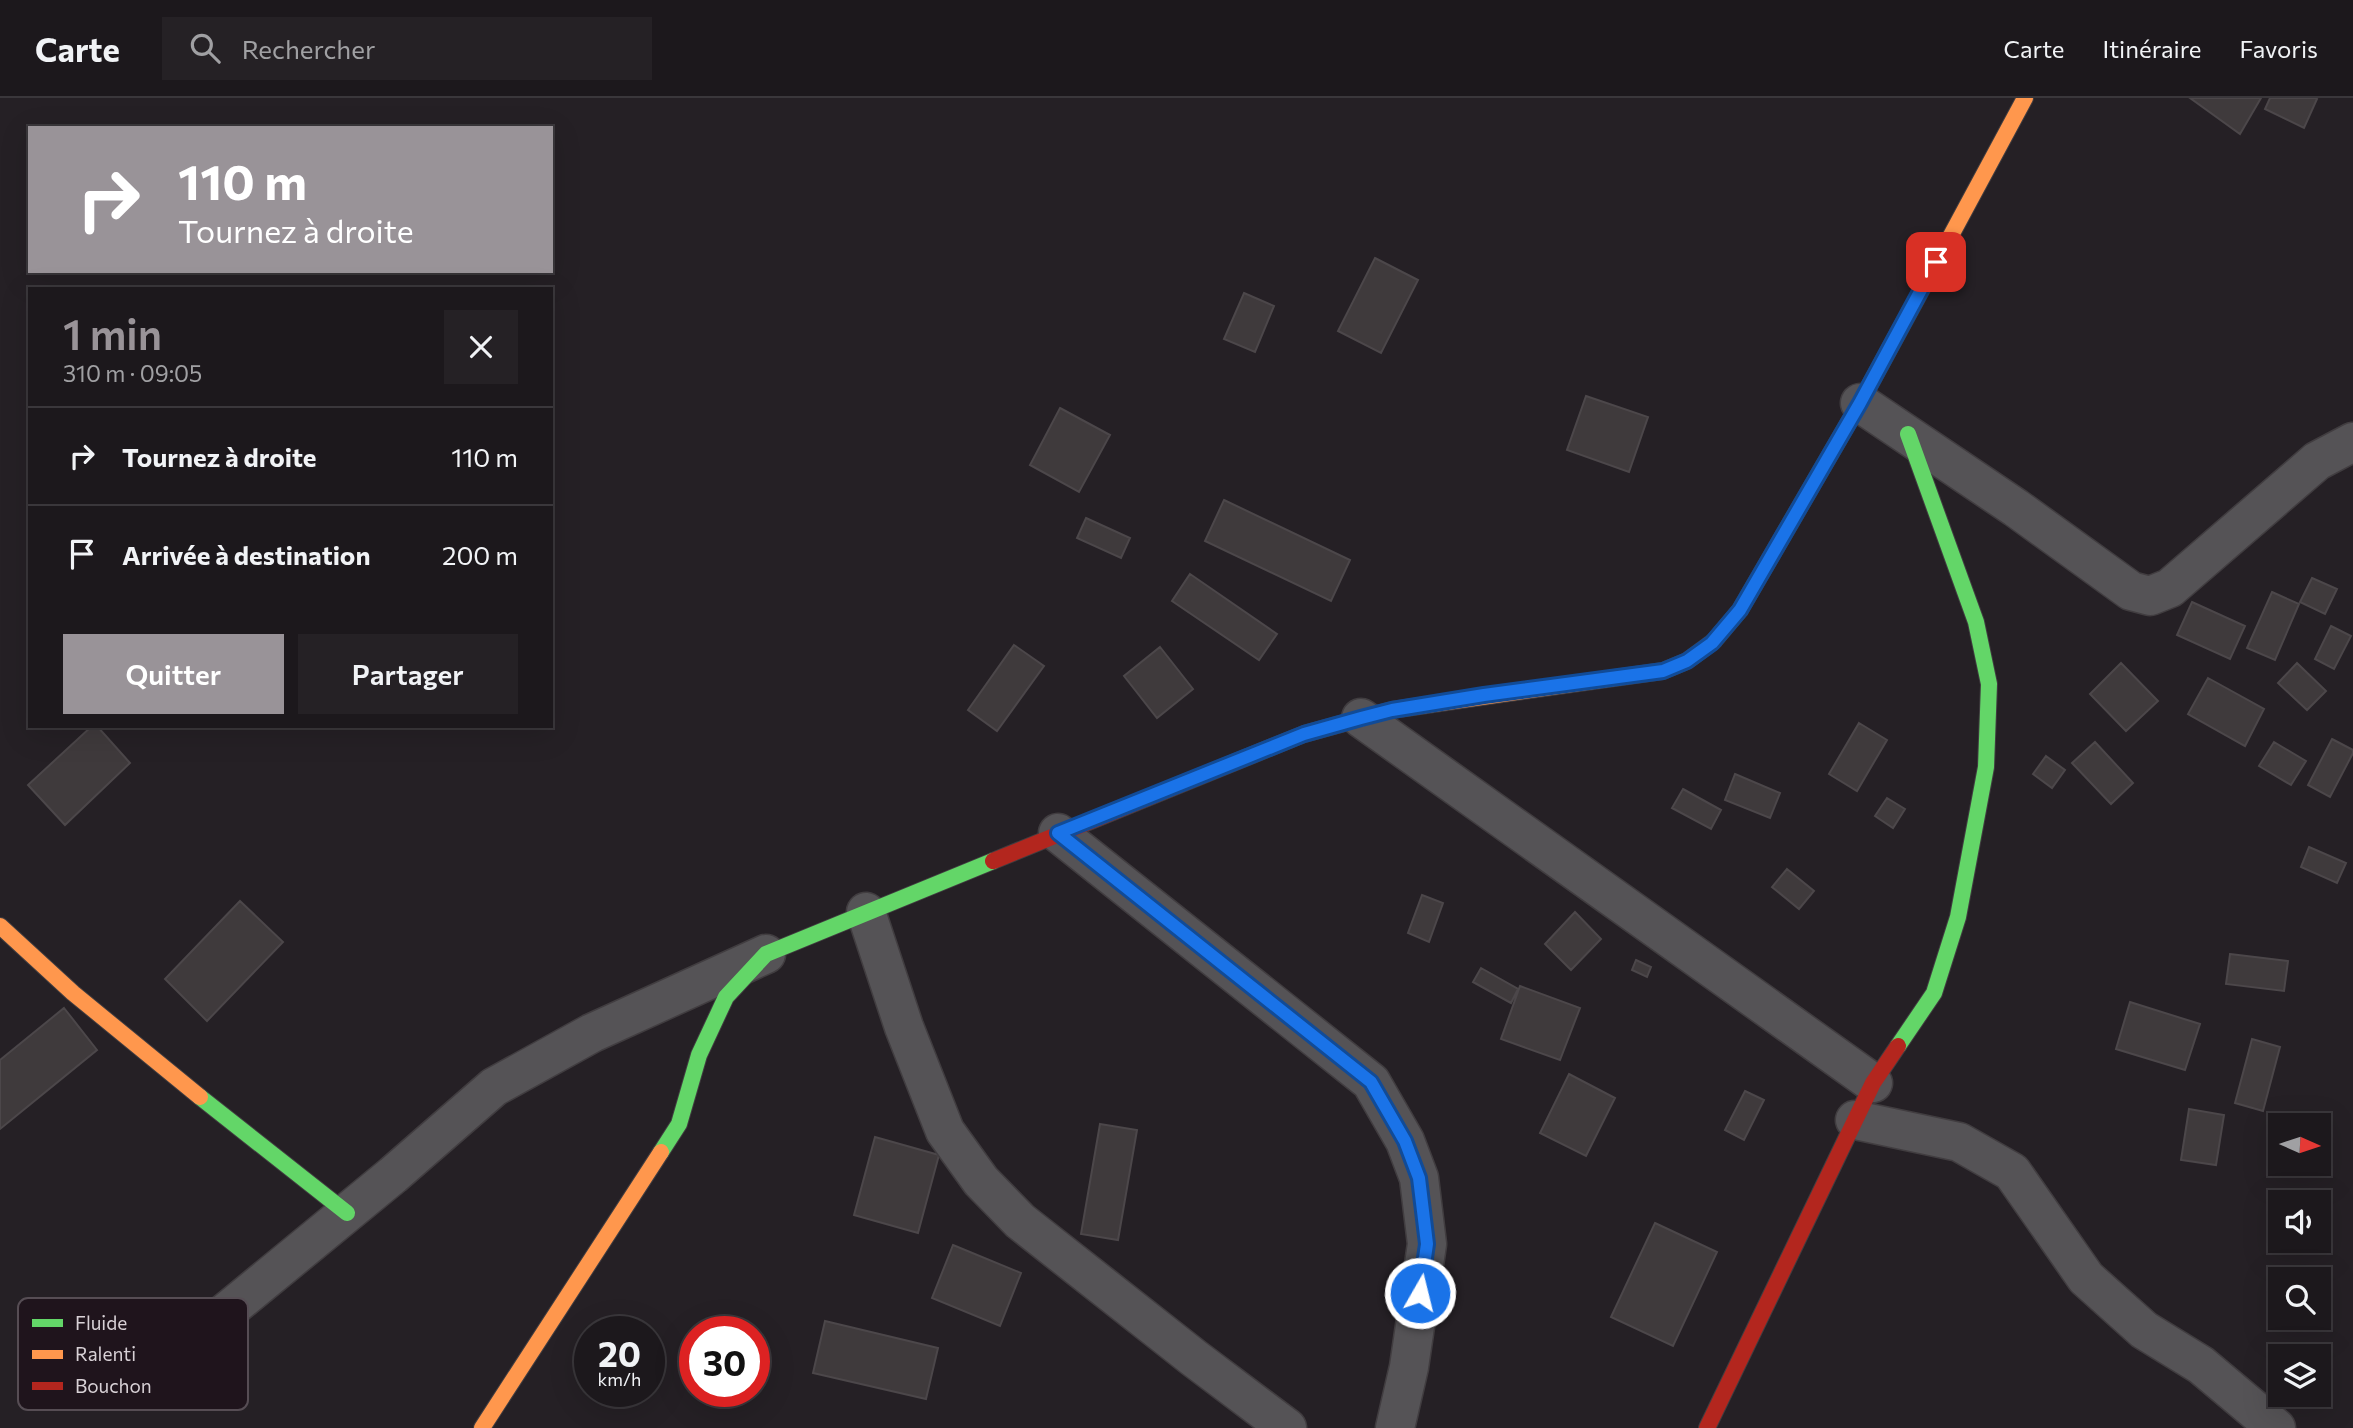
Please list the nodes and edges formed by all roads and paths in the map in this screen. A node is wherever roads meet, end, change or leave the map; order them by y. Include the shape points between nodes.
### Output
1 (2025, 98) edge
2 (1860, 403) junction
3 (1908, 434) junction
4 (2353, 442) edge
5 (1361, 718) junction
6 (1058, 833) junction
7 (866, 912) junction
8 (0, 926) edge
9 (766, 954) junction
10 (1873, 1083) junction
11 (1855, 1120) junction
12 (347, 1213) junction
13 (243, 1298) edge
14 (482, 1428) edge
15 (1287, 1428) edge
16 (1395, 1428) edge
17 (1707, 1428) edge
18 (2276, 1428) edge

1 - 2 street
2 - 3 street
2 - 5 street via 1740,610 1712,643 1687,661 1663,671 1484,695
3 - 4 street via 2131,591 2150,596 2170,589 2317,461
3 - 10 street via 1976,622 1989,684 1986,767 1958,917 1934,993
5 - 6 street via 1304,734
5 - 10 street
6 - 7 street
6 - 16 street via 1371,1082 1405,1141 1419,1178 1427,1244
7 - 9 street
7 - 15 street via 945,1131 981,1181 1020,1221
8 - 12 street via 84,1002
9 - 12 street via 592,1033 494,1087
9 - 14 street via 726,997 699,1055 679,1124
10 - 11 street
11 - 17 street
11 - 18 street via 1959,1142 2011,1172 2086,1278 2144,1330 2201,1365
12 - 13 street

